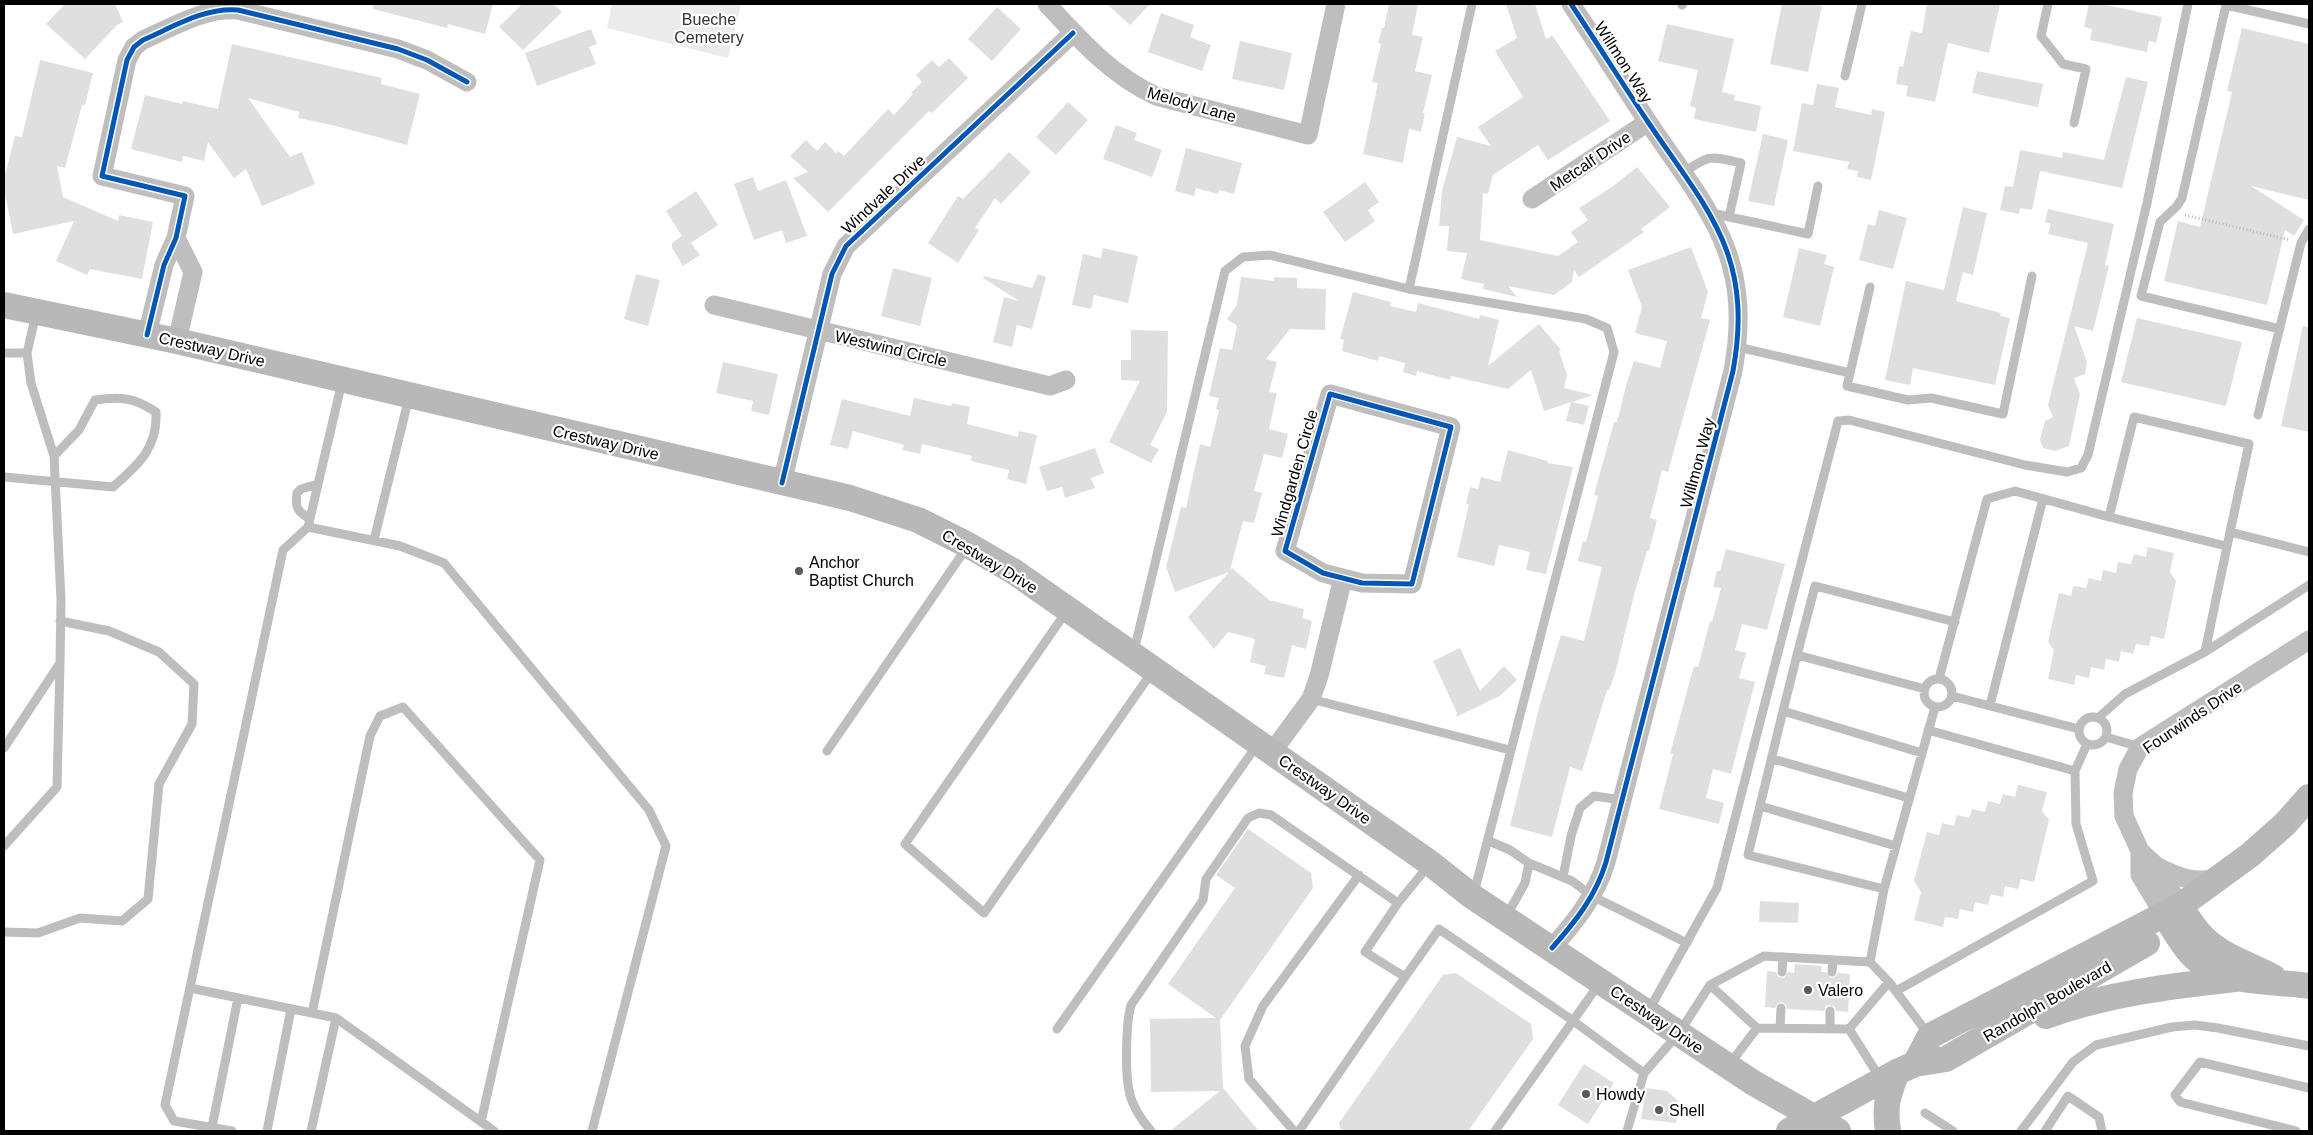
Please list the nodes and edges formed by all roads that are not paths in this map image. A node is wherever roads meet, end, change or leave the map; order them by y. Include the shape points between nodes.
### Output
1 (1047, 4) edge
2 (1336, 4) edge
3 (1472, 4) edge
4 (1571, 4) edge
5 (1862, 4) edge
6 (2048, 4) edge
7 (2188, 4) edge
8 (2309, 24) edge
9 (1073, 33) junction
10 (1845, 76) dead end
11 (467, 82) dead end
12 (1648, 122) junction
13 (2074, 123) dead end
14 (1683, 173) junction
15 (1818, 186) dead end
16 (1532, 199) dead end
17 (1720, 215) junction
18 (2309, 229) edge
19 (176, 238) junction
20 (2032, 276) dead end
21 (1870, 287) dead end
22 (1409, 289) junction
23 (4, 305) edge
24 (714, 306) dead end
25 (36, 311) junction
26 (2280, 329) junction
27 (818, 330) junction
28 (147, 335) junction
29 (177, 341) junction
30 (1738, 347) junction
31 (27, 352) junction
32 (4, 353) edge
33 (1850, 373) junction
34 (342, 380) junction
35 (1066, 380) dead end
36 (409, 396) junction
37 (2258, 415) dead end
38 (54, 456) junction
39 (4, 477) edge
40 (55, 481) junction
41 (782, 483) junction
42 (318, 484) junction
43 (2043, 499) junction
44 (2109, 517) junction
45 (309, 523) junction
46 (2230, 532) junction
47 (374, 540) junction
48 (968, 545) junction
49 (2226, 546) junction
50 (2309, 552) edge
51 (1343, 578) junction
52 (2309, 585) edge
53 (1068, 610) junction
54 (60, 621) junction
55 (1955, 622) junction
56 (2309, 640) edge
57 (2205, 652) junction
58 (1797, 655) junction
59 (60, 663) junction
60 (1143, 663) junction
61 (1939, 680) junction
62 (1925, 689) junction
63 (1952, 696) junction
64 (1310, 699) junction
65 (1990, 705) junction
66 (1935, 707) junction
67 (1783, 711) junction
68 (2098, 718) junction
69 (2079, 729) junction
70 (1928, 730) junction
71 (2106, 737) junction
72 (2087, 744) junction
73 (1265, 747) junction
74 (2140, 747) junction
75 (4, 748) edge
76 (1510, 750) junction
77 (827, 751) dead end
78 (1922, 753) junction
79 (1773, 759) junction
80 (2075, 771) junction
81 (2309, 797) edge
82 (1909, 798) junction
83 (1622, 800) junction
84 (1760, 806) junction
85 (1489, 841) junction
86 (4, 846) edge
87 (1896, 846) junction
88 (2140, 852) junction
89 (1430, 863) junction
90 (1528, 863) junction
91 (2156, 866) junction
92 (1359, 875) junction
93 (1563, 877) junction
94 (2218, 878) junction
95 (1884, 889) junction
96 (1592, 896) junction
97 (1473, 897) junction
98 (1398, 903) junction
99 (2172, 904) junction
100 (1505, 918) junction
101 (4, 932) edge
102 (1687, 942) junction
103 (1552, 948) junction
104 (1783, 957) junction
105 (1833, 960) junction
106 (1870, 962) junction
107 (1782, 972) dead end
108 (1832, 972) dead end
109 (1405, 977) junction
110 (2236, 979) junction
111 (1601, 981) junction
112 (1889, 982) junction
113 (2282, 982) junction
114 (1710, 986) junction
115 (2309, 986) edge
116 (190, 988) junction
117 (1896, 991) junction
118 (238, 998) junction
119 (1781, 1008) dead end
120 (291, 1009) junction
121 (1830, 1011) dead end
122 (1647, 1012) junction
123 (312, 1013) junction
124 (336, 1018) junction
125 (1572, 1020) junction
126 (1757, 1028) junction
127 (1780, 1028) junction
128 (1830, 1028) junction
129 (1057, 1029) dead end
130 (1850, 1029) junction
131 (1679, 1033) junction
132 (1930, 1036) junction
133 (1974, 1043) junction
134 (2309, 1046) edge
135 (1728, 1066) junction
136 (1898, 1072) junction
137 (1644, 1074) junction
138 (2309, 1088) edge
139 (1925, 1113) dead end
140 (1813, 1118) junction
141 (481, 1122) junction
142 (212, 1127) junction
143 (232, 1131) edge
144 (267, 1131) edge
145 (311, 1131) edge
146 (494, 1131) edge
147 (592, 1131) edge
148 (1151, 1131) edge
149 (1294, 1131) edge
150 (1299, 1131) edge
151 (1495, 1131) edge
152 (1627, 1131) edge
153 (1789, 1131) edge
154 (1838, 1131) edge
155 (1888, 1131) edge
156 (1953, 1131) edge
157 (2021, 1131) edge
158 (2045, 1131) edge
159 (2102, 1131) edge
160 (2296, 1131) edge

1 - 9 street, Melody Lane
2 - 9 street, Melody Lane via 1308,135 1156,96 1115,72 1094,56
3 - 22 lane
4 - 12 street, Willmon Way
5 - 10 lane
6 - 13 lane via 2041,36 2063,64 2086,69
7 - 102 lane via 2147,203 2088,455 2081,468 2067,472 1838,420 1717,888
8 - 26 lane via 2226,6 2182,198 2160,222 2141,296
9 - 27 street, Windvale Drive via 846,246 832,274
11 - 19 street via 427,60 398,49 238,10 207,12 143,40 134,47 127,60 102,176 185,196
12 - 14 street, Willmon Way
12 - 16 street, Metcalf Drive
14 - 17 street, Willmon Way
14 - 17 lane via 1703,159 1712,157 1740,164
15 - 17 lane via 1808,234
17 - 30 street, Willmon Way via 1722,237 1736,281
18 - 26 lane via 2301,242
19 - 28 street via 164,265
19 - 29 street via 193,272
20 - 33 lane via 2003,414 1931,398 1908,400 1847,386
21 - 33 lane
22 - 60 lane via 1270,256 1243,257 1225,271
22 - 76 lane via 1586,319 1606,328 1614,352
23 - 25 main road, Crestway Drive
24 - 27 street, Westwind Circle
25 - 28 main road, Crestway Drive
25 - 31 lane
26 - 37 lane
27 - 35 street, Westwind Circle via 1050,386
27 - 41 street, Windvale Drive
28 - 29 main road, Crestway Drive
29 - 34 main road, Crestway Drive
30 - 33 lane
30 - 83 street, Willmon Way
31 - 32 lane
31 - 38 lane via 31,383
34 - 36 main road, Crestway Drive
34 - 42 lane
36 - 41 main road, Crestway Drive
36 - 47 lane
38 - 40 lane
38 - 40 lane via 79,430 95,400 114,397 140,401 156,412 157,430 142,461 113,487
39 - 40 lane
40 - 54 lane
41 - 48 main road, Crestway Drive via 850,498 918,520
42 - 45 lane
42 - 45 lane via 297,493 296,506
43 - 44 lane
43 - 55 lane via 2015,491 1987,499
43 - 65 lane
44 - 46 lane via 2134,417 2249,444
44 - 49 lane
45 - 47 lane
45 - 116 lane via 283,550
46 - 49 lane
46 - 50 lane
47 - 147 lane via 444,563 649,810 666,846
48 - 53 main road, Crestway Drive via 1013,571
48 - 77 lane
49 - 57 lane
51 - 51 street, Windgarden Circle via 1323,573 1285,551 1330,394 1451,428 1412,584 1362,583
51 - 64 street via 1319,676
52 - 57 lane
53 - 60 main road, Crestway Drive
53 - 60 lane via 905,844 984,913
54 - 59 lane
54 - 101 lane via 109,631 159,652 194,684 192,724 160,784 148,899 122,921 80,918 38,933
55 - 58 lane via 1816,586
55 - 61 lane
56 - 74 street, Fourwinds Drive
57 - 68 lane via 2125,694
58 - 62 lane
58 - 67 lane
59 - 75 lane
59 - 86 lane via 57,787
60 - 73 main road, Crestway Drive
61 - 62 lane via 1931,682
61 - 63 lane via 1948,683
62 - 66 lane via 1927,702
63 - 65 lane
63 - 66 lane via 1948,704
64 - 73 street
64 - 76 lane
65 - 69 lane
66 - 70 lane
67 - 78 lane
67 - 79 lane
68 - 69 lane via 2087,718
68 - 71 lane via 2107,726
69 - 72 lane via 2080,738
70 - 78 lane
70 - 80 lane
71 - 72 lane via 2096,745
71 - 74 lane
72 - 80 lane
73 - 89 main road, Crestway Drive
73 - 129 lane
74 - 88 street, Fourwinds Drive via 2128,769 2123,793 2124,816
76 - 85 lane
78 - 82 lane
79 - 82 lane
79 - 84 lane
80 - 117 lane via 2076,824 2093,881
81 - 94 main road via 2250,855
82 - 87 lane
83 - 93 lane via 1594,796 1580,808
83 - 96 street, Willmon Way via 1600,884
84 - 87 lane
84 - 95 lane via 1748,855
85 - 90 lane
85 - 97 lane
87 - 95 lane
88 - 91 street, Fourwinds Drive
88 - 99 street, Fourwinds Drive via 2140,876
89 - 97 main road, Crestway Drive
89 - 98 lane
90 - 93 lane
90 - 100 lane via 1525,883
91 - 94 street via 2184,879
91 - 99 street, Fourwinds Drive
92 - 98 lane
92 - 148 lane via 1271,814 1259,813 1248,818 1206,879 1202,900 1131,1005 1127,1019 1129,1091 1143,1122
92 - 149 lane via 1264,1006 1245,1046 1249,1078
93 - 96 lane
94 - 99 main road
95 - 106 lane
96 - 102 lane
96 - 103 street, Willmon Way
97 - 100 main road, Crestway Drive
98 - 109 lane via 1365,952
99 - 110 main road via 2191,954 2204,965
99 - 113 main road via 2206,941 2228,956
99 - 132 main road, Randolph Boulevard
99 - 133 main road, Randolph Boulevard via 2148,943
100 - 103 main road, Crestway Drive
102 - 122 lane
103 - 111 main road, Crestway Drive
104 - 105 lane
104 - 107 lane
104 - 114 lane via 1764,956
105 - 106 lane
105 - 108 lane
106 - 112 lane
109 - 125 lane via 1439,929
109 - 150 lane
110 - 113 main road
110 - 133 main road via 2180,985 2081,1003
111 - 122 main road, Crestway Drive
111 - 125 lane
112 - 117 lane
112 - 130 lane
113 - 115 main road
114 - 126 lane
114 - 131 lane
116 - 118 lane
116 - 142 lane via 165,1104 174,1121
117 - 132 lane
118 - 120 lane
118 - 142 lane
119 - 127 lane
120 - 123 lane
120 - 144 lane
121 - 128 lane
122 - 131 main road, Crestway Drive
123 - 124 lane
123 - 141 lane via 370,736 380,716 403,707 540,860
124 - 141 lane
124 - 145 lane
125 - 137 lane
125 - 151 lane
126 - 127 lane
126 - 135 lane
127 - 128 lane
128 - 130 lane
130 - 136 lane
131 - 135 main road, Crestway Drive
131 - 137 lane
132 - 136 main road
133 - 136 main road, Randolph Boulevard via 1946,1058
134 - 157 lane via 2195,1025 2172,1027 2096,1045 2073,1062
135 - 140 main road, Crestway Drive
136 - 140 main road, Randolph Boulevard
136 - 155 main road via 1886,1098
137 - 152 lane
138 - 160 lane via 2200,1062 2175,1096 2180,1102
139 - 156 lane
140 - 153 main road, Randolph Boulevard
140 - 154 main road, Crestway Drive
141 - 146 lane
142 - 143 lane
158 - 159 lane via 2068,1096 2099,1117

